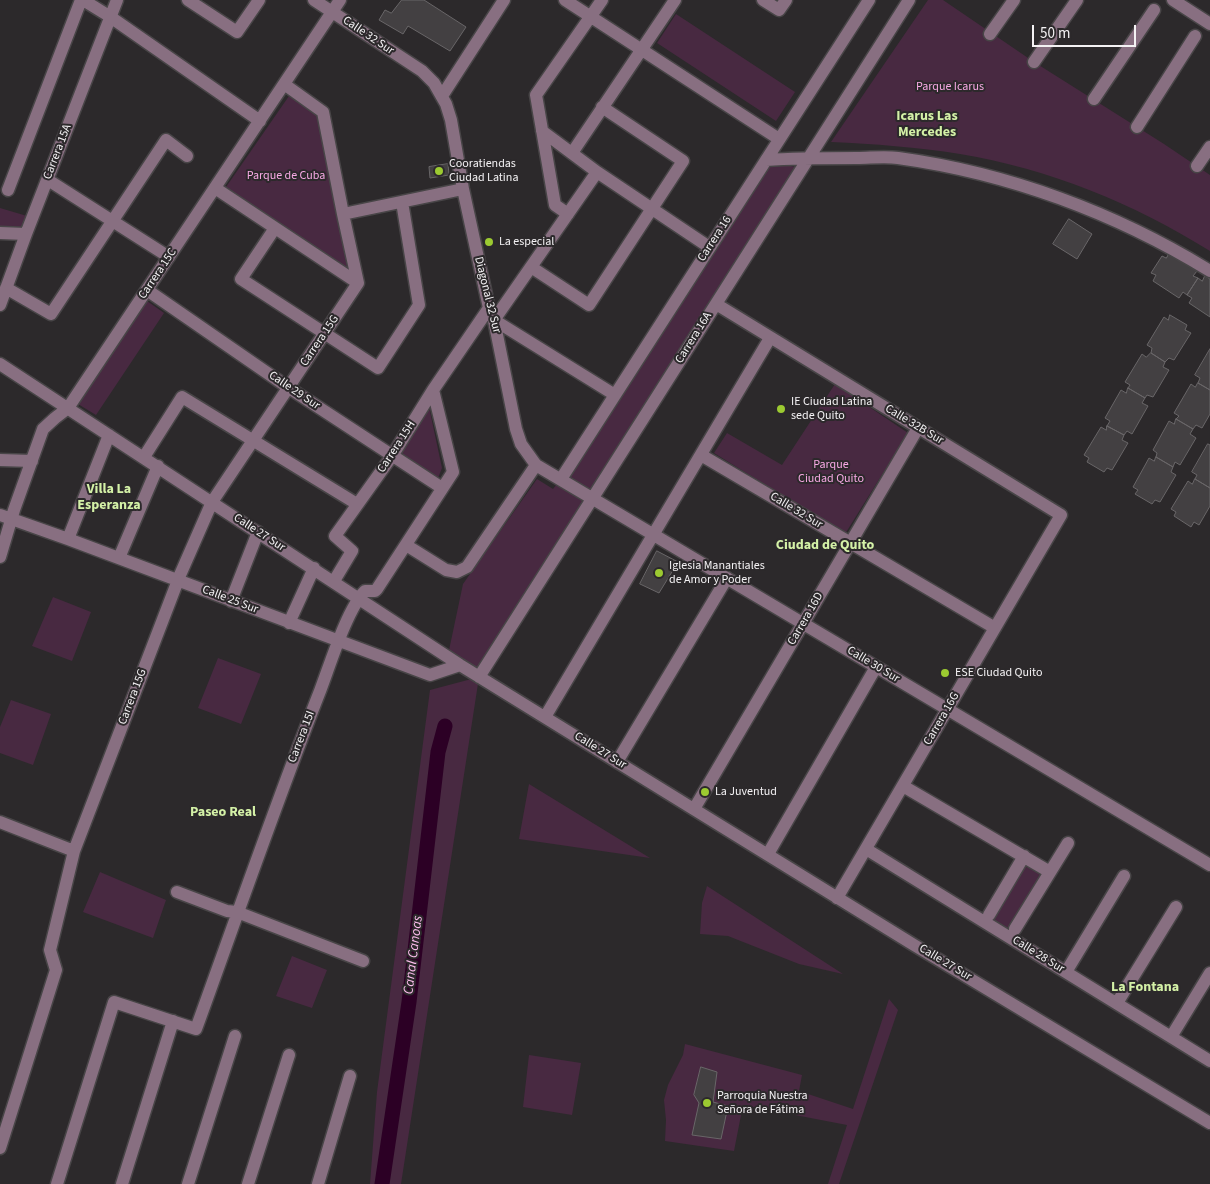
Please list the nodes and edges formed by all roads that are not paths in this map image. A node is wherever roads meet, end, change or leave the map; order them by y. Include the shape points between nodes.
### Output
1 (82, 0) edge
2 (117, 0) edge
3 (188, 0) edge
4 (259, 0) edge
5 (314, 0) edge
6 (340, 0) edge
7 (504, 0) edge
8 (565, 0) edge
9 (602, 0) edge
10 (674, 0) edge
11 (763, 0) edge
12 (869, 0) edge
13 (909, 0) edge
14 (1014, 0) edge
15 (1077, 0) edge
16 (1173, 0) edge
17 (783, 5) edge
18 (1154, 10) dead end
19 (332, 12) junction
20 (109, 16) junction
21 (591, 17) junction
22 (1210, 24) edge
23 (990, 34) dead end
24 (1195, 36) dead end
25 (641, 49) junction
26 (1034, 62) dead end
27 (284, 84) junction
28 (442, 96) junction
29 (1094, 99) dead end
30 (602, 107) junction
31 (260, 121) junction
32 (1137, 127) dead end
33 (542, 131) junction
34 (779, 139) junction
35 (1210, 147) edge
36 (572, 153) junction
37 (187, 156) dead end
38 (809, 158) junction
39 (766, 160) junction
40 (1197, 166) dead end
41 (597, 172) junction
42 (48, 180) junction
43 (215, 188) junction
44 (463, 189) junction
45 (8, 190) dead end
46 (402, 202) junction
47 (652, 208) junction
48 (343, 214) junction
49 (568, 214) junction
50 (112, 222) junction
51 (275, 228) junction
52 (0, 233) edge
53 (26, 234) junction
54 (709, 248) junction
55 (169, 257) junction
56 (531, 267) junction
57 (1210, 270) edge
58 (358, 283) junction
59 (6, 288) junction
60 (147, 290) junction
61 (716, 304) junction
62 (0, 305) edge
63 (488, 308) junction
64 (494, 320) junction
65 (324, 335) junction
66 (770, 338) junction
67 (0, 364) edge
68 (289, 388) junction
69 (433, 390) junction
70 (615, 395) junction
71 (68, 408) junction
72 (918, 428) junction
73 (109, 435) junction
74 (254, 441) junction
75 (701, 455) junction
76 (392, 456) junction
77 (144, 457) junction
78 (0, 460) edge
79 (32, 461) junction
80 (536, 464) junction
81 (158, 466) junction
82 (561, 479) junction
83 (442, 488) junction
84 (593, 498) junction
85 (212, 502) junction
86 (356, 504) junction
87 (1061, 515) joint
88 (6, 518) edge
89 (258, 532) junction
90 (654, 534) junction
91 (68, 539) junction
92 (850, 543) junction
93 (406, 545) junction
94 (0, 557) edge
95 (119, 558) junction
96 (314, 568) junction
97 (727, 578) junction
98 (177, 580) junction
99 (334, 581) junction
100 (359, 598) junction
101 (231, 601) junction
102 (290, 623) junction
103 (804, 623) junction
104 (995, 628) junction
105 (339, 642) junction
106 (460, 665) junction
107 (876, 666) junction
108 (479, 677) junction
109 (948, 709) junction
110 (545, 717) junction
111 (617, 762) junction
112 (903, 786) junction
113 (694, 809) junction
114 (0, 822) edge
115 (1068, 843) dead end
116 (866, 849) junction
117 (74, 851) junction
118 (768, 854) junction
119 (1024, 856) junction
120 (1210, 865) edge
121 (1050, 872) junction
122 (1124, 876) dead end
123 (177, 892) dead end
124 (837, 898) junction
125 (1176, 907) dead end
126 (237, 912) junction
127 (990, 915) dead end
128 (1015, 929) dead end
129 (363, 961) dead end
130 (1066, 972) junction
131 (1210, 973) edge
132 (1116, 1003) junction
133 (173, 1021) junction
134 (235, 1036) dead end
135 (1171, 1037) junction
136 (289, 1055) dead end
137 (1210, 1061) edge
138 (350, 1076) dead end
139 (1210, 1123) edge
140 (0, 1148) edge
141 (57, 1184) edge
142 (122, 1184) edge
143 (188, 1184) edge
144 (248, 1184) edge
145 (318, 1184) edge

1 - 20 street
1 - 45 street
2 - 20 street, Carrera 15A
3 - 4 street via 236,32
5 - 19 street, Calle 32 Sur
6 - 19 street, Carrera 15C
7 - 28 street
8 - 21 street
9 - 21 street
10 - 25 street
11 - 17 street
12 - 34 street, Carrera 16
13 - 38 street, Carrera 16A
14 - 23 street
15 - 26 street
16 - 22 street
18 - 29 street
19 - 27 street, Carrera 15C
19 - 28 street, Calle 32 Sur via 422,72 434,82
20 - 31 street
20 - 42 street, Carrera 15A
21 - 25 street
21 - 33 street via 536,95
24 - 32 street
25 - 30 street
25 - 34 street
27 - 31 street, Carrera 15C
27 - 48 street via 323,112
28 - 44 street, Diagonal 32 Sur via 451,120
30 - 36 street
30 - 47 street via 683,161
31 - 43 street, Carrera 15C
33 - 36 street
33 - 49 street via 555,205
34 - 39 street, Carrera 16
35 - 40 street
36 - 41 street
37 - 50 street via 166,140
38 - 39 street
38 - 57 street via 897,158 974,172 1032,188 1146,235
38 - 61 street, Carrera 16A
39 - 54 street, Carrera 16
41 - 47 street
41 - 49 street
42 - 50 street
42 - 53 street, Carrera 15A
43 - 51 street
43 - 55 street, Carrera 15C
44 - 46 street
44 - 63 street, Diagonal 32 Sur
46 - 48 street
46 - 65 street via 419,305 378,368
47 - 54 street
47 - 56 street via 589,305
48 - 58 street
49 - 56 street
50 - 55 street
50 - 59 street via 51,314
51 - 58 street
51 - 65 street via 241,279
52 - 53 street
53 - 59 street, Carrera 15A
54 - 70 street, Carrera 16
55 - 60 street, Carrera 15C
56 - 64 street
58 - 65 street, Carrera 15G
59 - 62 street, Carrera 15A
60 - 68 street, Calle 29 Sur
60 - 71 street, Carrera 15C
61 - 66 street, Calle 32B Sur
61 - 84 street, Carrera 16A
63 - 64 street, Diagonal 32 Sur
63 - 69 street, Carrera 15H
64 - 70 street
64 - 80 street, Diagonal 32 Sur via 516,428 522,444
65 - 68 street, Carrera 15G
66 - 72 street, Calle 32B Sur
66 - 75 street
67 - 71 street, Calle 27 Sur
68 - 74 street, Carrera 15G
68 - 76 street, Calle 29 Sur
69 - 76 street, Carrera 15H
69 - 83 street via 452,472
70 - 82 street, Carrera 16
71 - 73 street, Calle 27 Sur
71 - 79 street, Carrera 15C via 43,430
72 - 87 street, Calle 32B Sur
72 - 92 street, Carrera 16D
73 - 77 street, Calle 27 Sur
73 - 91 street
74 - 77 street via 182,397
74 - 85 street, Carrera 15G
74 - 86 street
75 - 90 street
75 - 92 street, Calle 32 Sur
76 - 83 street, Calle 29 Sur
76 - 86 street, Carrera 15H
77 - 81 street, Calle 27 Sur
78 - 79 street
79 - 88 street, Carrera 15C
80 - 82 street, Calle 30 Sur
80 - 93 street via 467,567 457,572 446,570
81 - 85 street, Calle 27 Sur
81 - 95 street
82 - 84 street, Calle 30 Sur
83 - 93 street
84 - 90 street, Calle 30 Sur
84 - 108 street, Carrera 16A
85 - 89 street, Calle 27 Sur
85 - 98 street, Carrera 15G
86 - 99 street, Carrera 15H via 335,536 352,551
87 - 104 street, Carrera 16G
88 - 91 street, Calle 25 Sur
88 - 94 street, Carrera 15C
89 - 96 street, Calle 27 Sur
89 - 101 street
90 - 97 street, Calle 30 Sur
90 - 110 street
91 - 95 street, Calle 25 Sur
92 - 103 street, Carrera 16D
92 - 104 street, Calle 32 Sur
93 - 100 street via 377,589 366,591
95 - 98 street, Calle 25 Sur
96 - 99 street, Calle 27 Sur
96 - 102 street
97 - 103 street, Calle 30 Sur
97 - 111 street
98 - 101 street, Calle 25 Sur
98 - 117 street, Carrera 15G
99 - 100 street, Calle 27 Sur
100 - 105 street, Carrera 15I
100 - 106 street, Calle 27 Sur
101 - 102 street, Calle 25 Sur
102 - 105 street, Calle 25 Sur
103 - 107 street, Calle 30 Sur
103 - 113 street, Carrera 16D
104 - 109 street, Carrera 16G
105 - 106 street, Calle 25 Sur via 430,674
105 - 126 street, Carrera 15I
106 - 108 street, Calle 27 Sur
107 - 109 street, Calle 30 Sur
107 - 118 street
108 - 110 street, Calle 27 Sur
109 - 112 street, Carrera 16G
109 - 120 street, Calle 30 Sur
110 - 111 street, Calle 27 Sur
111 - 113 street, Calle 27 Sur
112 - 116 street, Carrera 16G
112 - 119 street
113 - 118 street, Calle 27 Sur
114 - 117 street
115 - 121 street
116 - 124 street, Carrera 16G
116 - 130 street, Calle 28 Sur
117 - 140 street, Carrera 15G via 50,950 56,970
118 - 124 street, Calle 27 Sur
119 - 121 street
119 - 127 street
121 - 128 street
122 - 130 street
123 - 126 street
124 - 139 street, Calle 27 Sur
125 - 132 street
126 - 129 street
126 - 133 street, Carrera 15I via 196,1030
130 - 132 street, Calle 28 Sur
131 - 135 street
132 - 135 street, Calle 28 Sur
133 - 141 street via 114,1002
133 - 142 street
134 - 143 street
135 - 137 street, Calle 28 Sur
136 - 144 street
138 - 145 street

